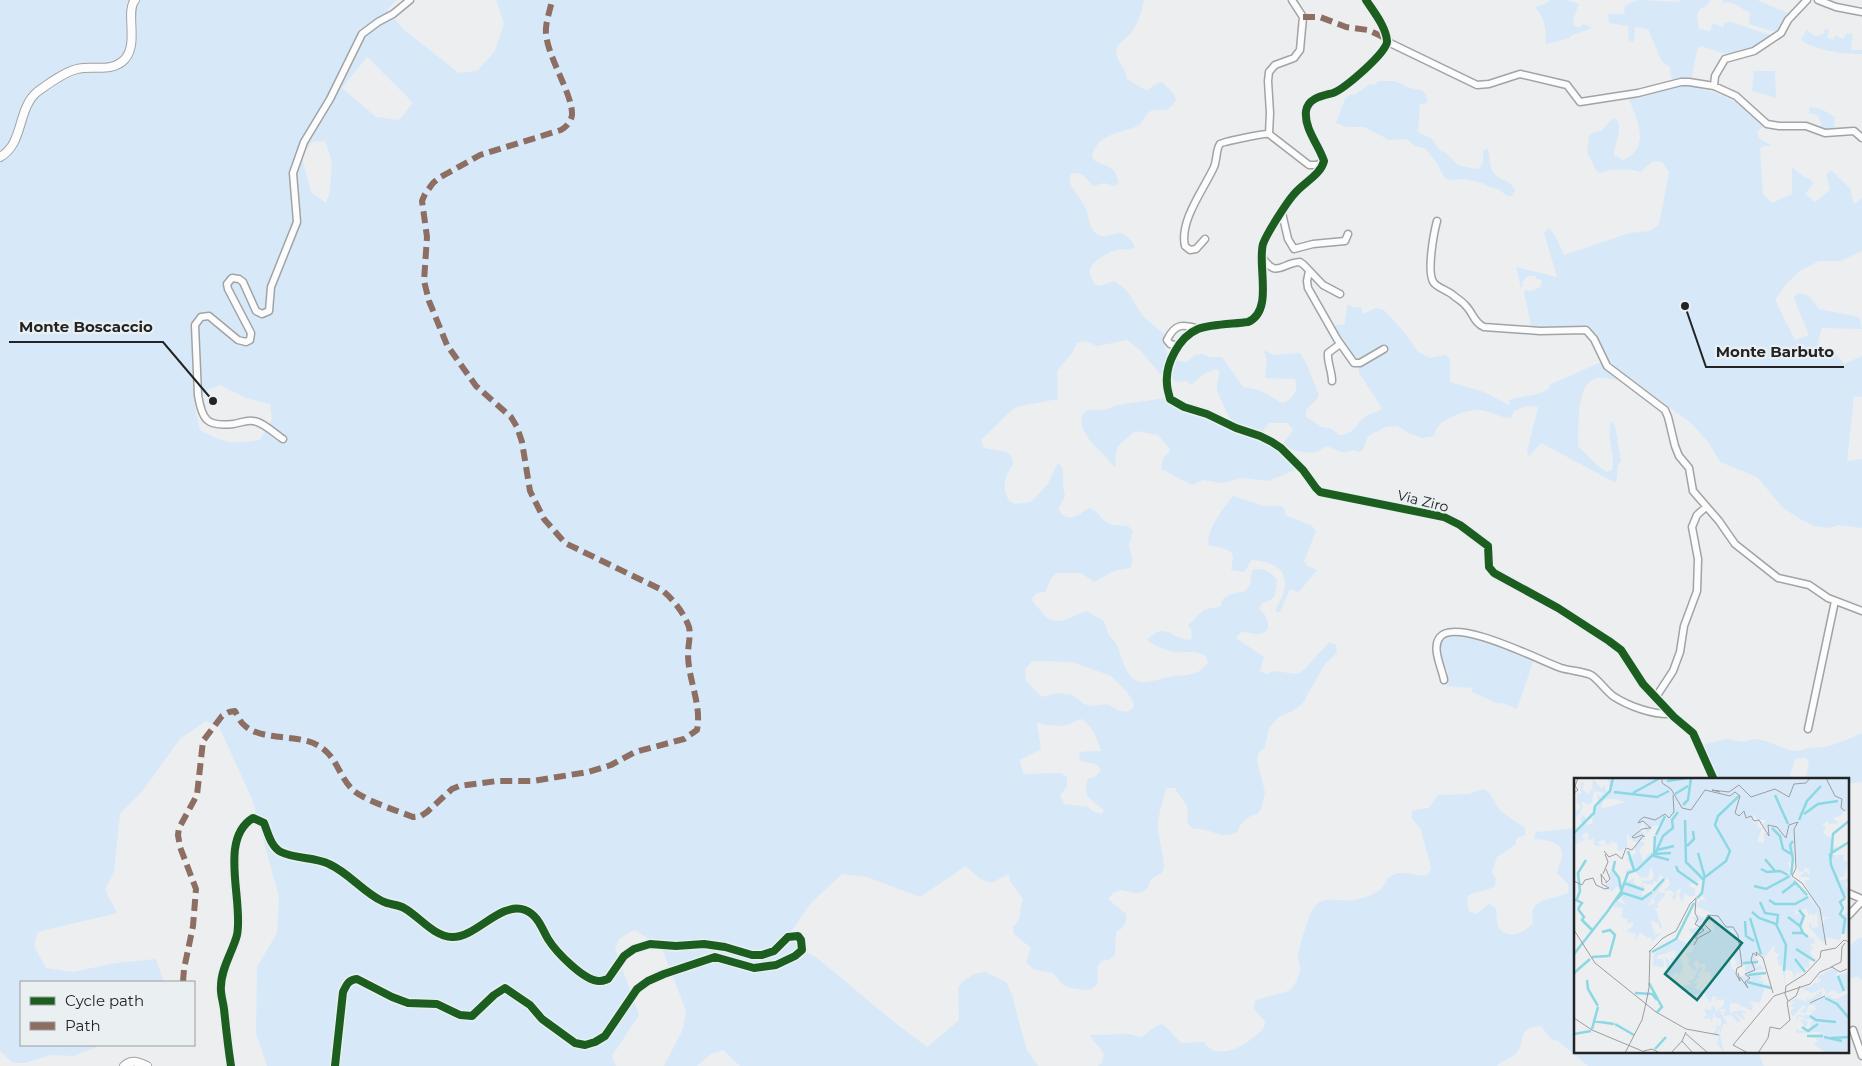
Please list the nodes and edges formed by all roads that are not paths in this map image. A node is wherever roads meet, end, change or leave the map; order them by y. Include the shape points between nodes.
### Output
1 (136, 0) edge
2 (410, 0) edge
3 (1292, 0) edge
4 (1366, 0) edge
5 (1806, 0) edge
6 (1818, 0) edge
7 (1862, 12) edge
8 (1388, 42) junction
9 (1714, 86) junction
10 (1269, 134) junction
11 (1862, 138) edge
12 (0, 158) edge
13 (1324, 161) junction
14 (1282, 213) junction
15 (1437, 221) dead end
16 (1348, 234) dead end
17 (1205, 239) dead end
18 (1262, 257) junction
19 (1269, 266) junction
20 (1262, 270) junction
21 (1309, 271) junction
22 (1340, 294) dead end
23 (1199, 328) junction
24 (1340, 344) junction
25 (1179, 346) junction
26 (1384, 349) dead end
27 (1332, 381) dead end
28 (283, 438) dead end
29 (1706, 507) junction
30 (1835, 601) junction
31 (1862, 611) edge
32 (1444, 680) dead end
33 (1656, 697) junction
34 (1671, 714) junction
35 (1808, 729) dead end
36 (1713, 778) edge
37 (1850, 894) edge
38 (1862, 900) edge
39 (1850, 914) edge
40 (1853, 1030) dead end
41 (1862, 1056) edge
42 (127, 1064) edge
43 (147, 1066) edge
44 (231, 1066) edge
45 (335, 1066) edge

1 - 12 street via 132,3 132,41 126,58 112,67 72,70 39,91 27,105 11,148
2 - 28 street via 362,34 304,142 293,173 297,222 271,287 269,311 262,314 256,311 239,279 232,278 227,284 251,333 250,340 238,340 209,316 201,317 196,325 198,395 206,420 232,424 251,421
3 - 10 street via 1304,18 1300,50 1294,58 1275,65 1269,72
4 - 8 street
5 - 9 street via 1781,33 1754,51 1725,59
6 - 7 street
8 - 9 street via 1477,85 1520,74 1567,85 1580,102 1681,82
8 - 13 street via 1385,50 1366,68 1307,107 1308,128
9 - 11 street via 1736,96 1767,124 1806,126 1825,133 1854,131
10 - 13 street via 1309,164 1317,165
10 - 17 street via 1220,145 1215,165 1183,234 1185,246 1190,250
13 - 14 street via 1320,170 1294,194
14 - 16 street via 1288,239 1294,249 1345,241
14 - 18 street via 1264,243
15 - 29 street via 1431,258 1435,284 1455,296 1484,327 1540,331 1581,329 1589,333 1607,366 1665,410 1674,446 1689,468 1693,491
18 - 19 street
18 - 20 street
19 - 20 street
19 - 21 street via 1280,269 1300,262
20 - 23 street via 1260,310 1254,319
21 - 22 street
21 - 24 street via 1308,288
23 - 25 street
23 - 25 street via 1187,325 1172,331 1167,340
24 - 26 street via 1354,363 1360,363
24 - 27 street via 1327,357
25 - 33 street, Via Ziro via 1167,377 1170,399 1178,405 1272,442 1320,492 1444,516 1456,522 1488,546 1489,567 1494,573 1609,641 1626,656 1643,684
29 - 30 street via 1735,544 1778,578 1809,585
29 - 33 street via 1697,515 1692,527 1698,559 1697,591 1673,671
30 - 31 street
30 - 35 street
32 - 34 street via 1436,644 1440,637 1456,632 1478,635 1591,676 1614,696 1636,707
33 - 34 street, Via Ziro
34 - 36 street, Via Ziro via 1693,734
37 - 38 street
38 - 39 street
40 - 41 street
42 - 43 street via 137,1061
44 - 45 street via 220,985 237,934 235,851 240,832 253,818 264,823 273,845 281,852 329,864 383,902 402,907 440,933 453,937 467,934 502,913 518,908 528,910 572,966 599,982 608,979 624,956 650,944 704,944 762,955 774,951 788,938 798,936 802,940 802,950 796,956 776,965 754,968 715,957 648,981 637,989 604,1036 585,1045 576,1043 542,1019 530,1005 505,988 472,1016 460,1015 437,1004 408,1004 351,979 343,992

